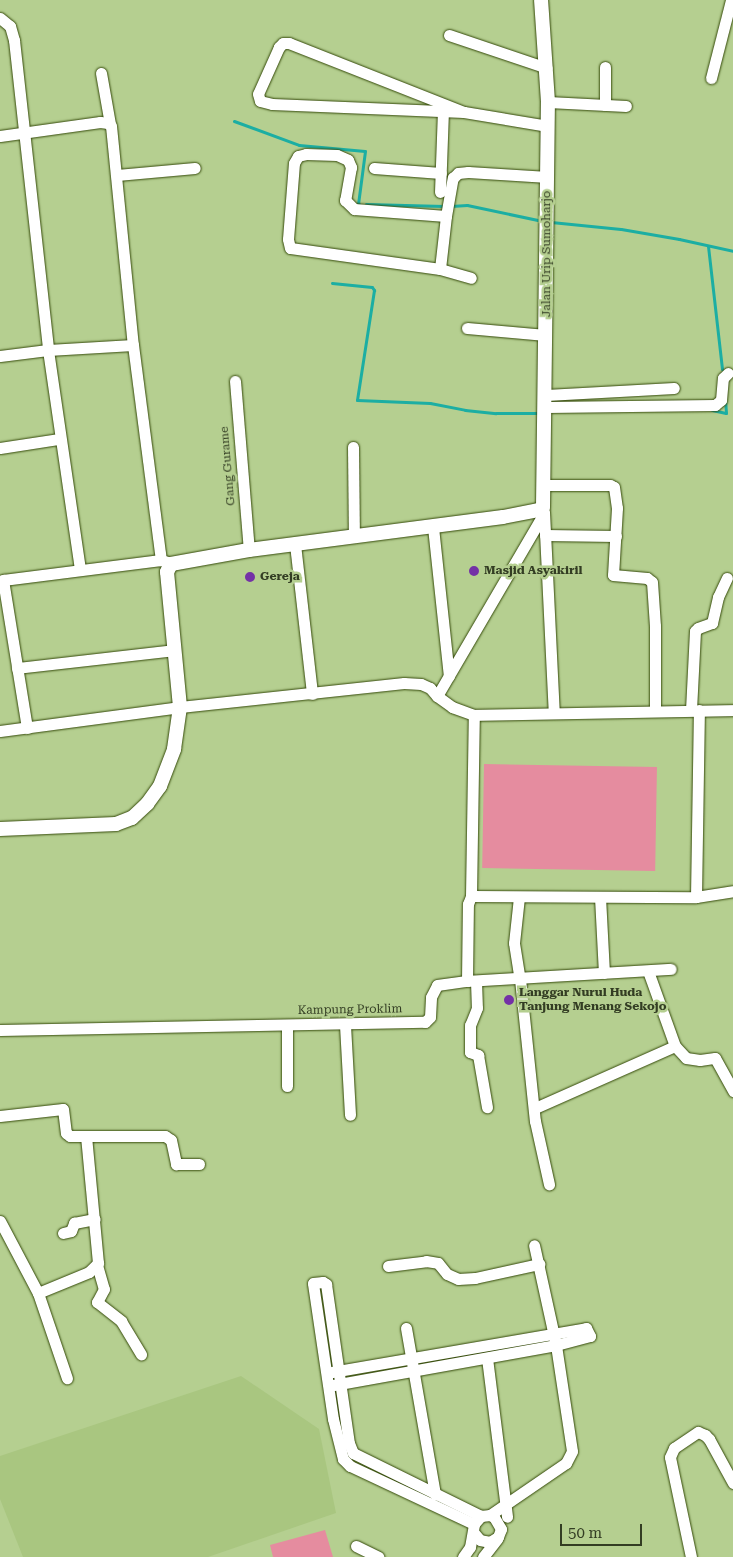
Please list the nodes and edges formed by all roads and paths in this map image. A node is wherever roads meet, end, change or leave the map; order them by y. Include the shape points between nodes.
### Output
1 (541, 0) edge
2 (731, 0) edge
3 (0, 18) edge
4 (449, 35) dead end
5 (605, 67) dead end
6 (547, 68) junction
7 (101, 73) dead end
8 (711, 78) dead end
9 (548, 102) junction
10 (605, 105) junction
11 (626, 106) dead end
12 (443, 112) junction
13 (464, 112) junction
14 (110, 124) junction
15 (548, 126) junction
16 (24, 133) junction
17 (0, 136) edge
18 (194, 168) dead end
19 (374, 168) dead end
20 (441, 173) junction
21 (117, 175) junction
22 (548, 177) junction
23 (445, 194) junction
24 (446, 213) junction
25 (440, 269) junction
26 (471, 278) dead end
27 (467, 328) dead end
28 (546, 335) junction
29 (133, 345) junction
30 (48, 350) junction
31 (0, 356) edge
32 (728, 373) dead end
33 (234, 381) dead end
34 (674, 388) dead end
35 (546, 408) junction
36 (60, 439) junction
37 (353, 447) dead end
38 (0, 448) edge
39 (545, 485) junction
40 (544, 510) junction
41 (433, 527) junction
42 (545, 535) junction
43 (354, 536) junction
44 (616, 536) junction
45 (296, 544) junction
46 (249, 550) junction
47 (166, 562) junction
48 (80, 570) junction
49 (1, 574) edge
50 (726, 578) dead end
51 (174, 650) junction
52 (17, 668) junction
53 (449, 676) junction
54 (312, 694) junction
55 (437, 696) junction
56 (180, 707) junction
57 (695, 710) junction
58 (733, 710) edge
59 (655, 711) junction
60 (554, 713) junction
61 (474, 715) junction
62 (27, 728) junction
63 (0, 732) edge
64 (0, 829) edge
65 (733, 891) edge
66 (471, 896) junction
67 (519, 897) junction
68 (600, 897) junction
69 (696, 897) junction
70 (671, 969) dead end
71 (648, 971) junction
72 (604, 973) junction
73 (520, 979) junction
74 (471, 981) junction
75 (287, 1025) junction
76 (345, 1025) junction
77 (0, 1030) edge
78 (675, 1046) junction
79 (287, 1086) dead end
80 (733, 1091) edge
81 (486, 1107) dead end
82 (535, 1108) junction
83 (350, 1115) dead end
84 (0, 1116) edge
85 (86, 1137) junction
86 (199, 1164) dead end
87 (549, 1184) dead end
88 (95, 1219) junction
89 (0, 1221) edge
90 (63, 1233) dead end
91 (534, 1245) dead end
92 (538, 1264) junction
93 (97, 1265) junction
94 (388, 1266) dead end
95 (38, 1293) junction
96 (406, 1328) dead end
97 (555, 1339) junction
98 (141, 1354) dead end
99 (410, 1358) junction
100 (487, 1358) junction
101 (339, 1371) junction
102 (412, 1371) junction
103 (326, 1374) junction
104 (67, 1378) dead end
105 (341, 1384) junction
106 (328, 1386) junction
107 (348, 1456) junction
108 (387, 1477) junction
109 (733, 1484) edge
110 (435, 1495) junction
111 (506, 1511) junction
112 (480, 1522) junction
113 (500, 1533) junction
114 (356, 1546) dead end
115 (379, 1557) edge
116 (463, 1557) edge
117 (483, 1557) edge
118 (691, 1557) edge

1 - 6 street, Jalan Urip Sumoharjo
2 - 8 street
3 - 16 street via 10,26 14,40
4 - 6 street
5 - 10 street
6 - 9 street, Jalan Urip Sumoharjo
7 - 14 street
9 - 10 street
9 - 15 street, Jalan Urip Sumoharjo
10 - 11 street
12 - 13 street
12 - 13 street via 272,104 260,101 258,94 279,47 289,43
12 - 20 street
13 - 15 street
14 - 16 street via 100,122
14 - 21 street
15 - 22 street, Jalan Urip Sumoharjo
16 - 17 street
16 - 30 street
18 - 21 street
19 - 20 street
20 - 23 street
21 - 29 street
22 - 23 street via 462,172 453,178
22 - 28 street, Jalan Urip Sumoharjo
23 - 24 street
24 - 25 street
24 - 25 street via 354,210 345,200 351,167 345,157 306,154 298,156 294,163 290,248
25 - 26 street
27 - 28 street
28 - 35 street, Jalan Urip Sumoharjo
29 - 30 street
29 - 47 street
30 - 31 street
30 - 36 street
32 - 35 street via 723,378 721,400 715,404
33 - 46 street, Gang Gurame
34 - 35 street
35 - 39 street, Jalan Urip Sumoharjo
36 - 38 street
36 - 48 street
37 - 43 street
39 - 40 street, Jalan Urip Sumoharjo
39 - 44 street via 613,486
40 - 41 street
40 - 42 street
40 - 53 street
41 - 43 street
41 - 53 street
42 - 44 street
42 - 60 street
43 - 45 street
44 - 59 street via 613,575 647,578 652,582
45 - 46 street
45 - 54 street
46 - 47 street
47 - 48 street
47 - 51 street
48 - 49 street
49 - 52 street
50 - 57 street via 712,622 695,631
51 - 52 street
51 - 56 street
52 - 62 street
53 - 55 street
54 - 55 street via 421,684
54 - 56 street
55 - 61 street via 452,707
56 - 62 street
56 - 64 street via 168,769 147,804 132,818 116,824
57 - 58 street
57 - 59 street
57 - 69 street
59 - 60 street
60 - 61 street
61 - 66 street
62 - 63 street
65 - 69 street
66 - 67 street
66 - 74 street via 468,904
67 - 68 street
67 - 73 street via 514,943
68 - 69 street
68 - 72 street
70 - 71 street, Kampung Proklim
71 - 72 street, Kampung Proklim
71 - 78 street
72 - 73 street, Kampung Proklim
73 - 74 street, Kampung Proklim
73 - 82 street
74 - 76 street, Kampung Proklim via 437,986 431,997 430,1017 425,1022
74 - 81 street via 477,1008 470,1025 470,1052 478,1055
75 - 76 street, Kampung Proklim
75 - 77 street, Kampung Proklim
75 - 79 street
76 - 83 street
78 - 80 street via 686,1058 715,1058
78 - 82 street
82 - 87 street
84 - 85 street via 62,1109 66,1134
85 - 86 street via 165,1136 171,1140 176,1164
85 - 88 street
88 - 90 street via 74,1223 71,1230
88 - 93 street
89 - 95 street
91 - 92 street
92 - 94 street via 467,1278 448,1274 438,1262
92 - 97 street
93 - 95 street via 89,1272
93 - 98 street via 104,1288 97,1302 121,1321
95 - 104 street
96 - 99 street
97 - 99 street
97 - 100 street
97 - 111 street via 572,1451 566,1463 516,1499
99 - 101 street
99 - 102 street
100 - 102 street
100 - 111 street
101 - 103 street
101 - 103 street via 326,1284 314,1282
101 - 105 street
102 - 105 street
102 - 110 street
103 - 106 street
105 - 106 street
105 - 107 street
106 - 107 street
107 - 108 street
108 - 110 street
108 - 112 street
109 - 118 street via 705,1435 698,1432 674,1448 670,1457
110 - 112 street
111 - 112 street
111 - 113 street
112 - 113 street via 498,1520
112 - 113 street via 480,1540 490,1542
112 - 116 street
113 - 117 street
114 - 115 street

